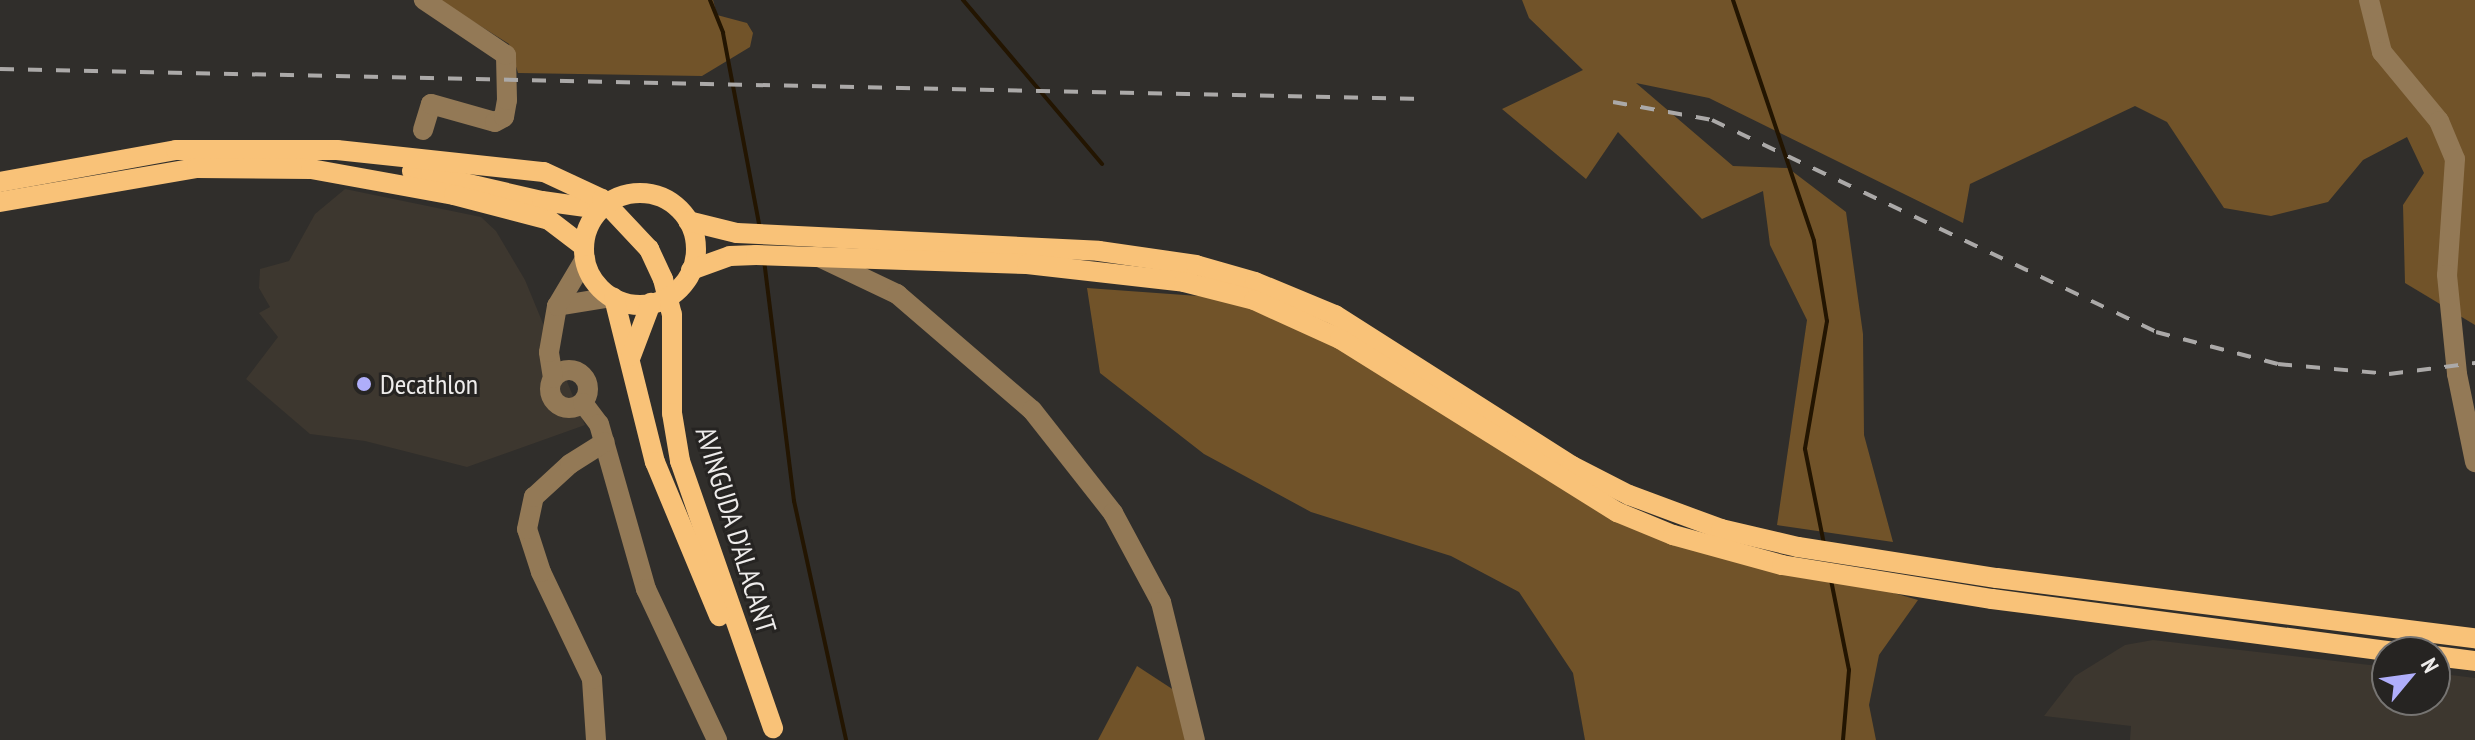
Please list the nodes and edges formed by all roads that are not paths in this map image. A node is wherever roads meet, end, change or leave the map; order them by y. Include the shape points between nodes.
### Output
1 (424, 0) edge
2 (2369, 0) edge
3 (423, 130) dead end
4 (297, 149) junction
5 (0, 182) edge
6 (0, 202) edge
7 (609, 203) junction
8 (688, 221) junction
9 (584, 252) junction
10 (817, 256) junction
11 (691, 270) junction
12 (613, 298) junction
13 (662, 298) junction
14 (557, 306) junction
15 (631, 356) junction
16 (561, 374) junction
17 (583, 403) junction
18 (605, 442) junction
19 (2475, 462) edge
20 (2475, 638) edge
21 (2371, 649) edge
22 (2451, 658) edge
23 (2475, 661) edge
24 (775, 734) edge
25 (596, 740) edge
26 (717, 740) edge
27 (1195, 740) edge

1 - 3 street via 506,55 507,100 504,117 495,122 431,104
2 - 19 street via 2382,52 2450,138 2455,159 2447,275 2456,364
4 - 5 main road, AVINGUDA D'ALACANT via 176,150
4 - 7 main road, AVINGUDA D'ALACANT via 542,201
4 - 24 main road, AVINGUDA D'ALACANT via 544,172 602,199 636,232 657,265 672,314 672,413 680,461
6 - 9 main road via 182,170 290,168 549,220
7 - 8 main road via 657,195
7 - 9 main road
8 - 11 main road via 695,245
8 - 20 main road via 737,233 1099,251 1196,265 1335,315 1572,466 1629,495 1721,529 1798,547 1997,578
9 - 12 main road via 594,281
9 - 14 street
10 - 11 main road via 739,255
10 - 21 main road via 1141,274 1225,292 1340,339 1617,512 1673,535 1782,565
10 - 27 street via 897,294 1032,410 1113,513 1161,602
11 - 13 main road
12 - 13 main road
12 - 14 street
12 - 15 main road
13 - 15 main road
14 - 16 street via 551,331
15 - 24 main road via 655,462 715,608
16 - 17 street via 586,379
16 - 17 street via 551,396 559,406
17 - 18 street via 595,412
18 - 25 street via 534,497 527,520 541,572 592,679
18 - 26 street via 646,589
22 - 23 main road

